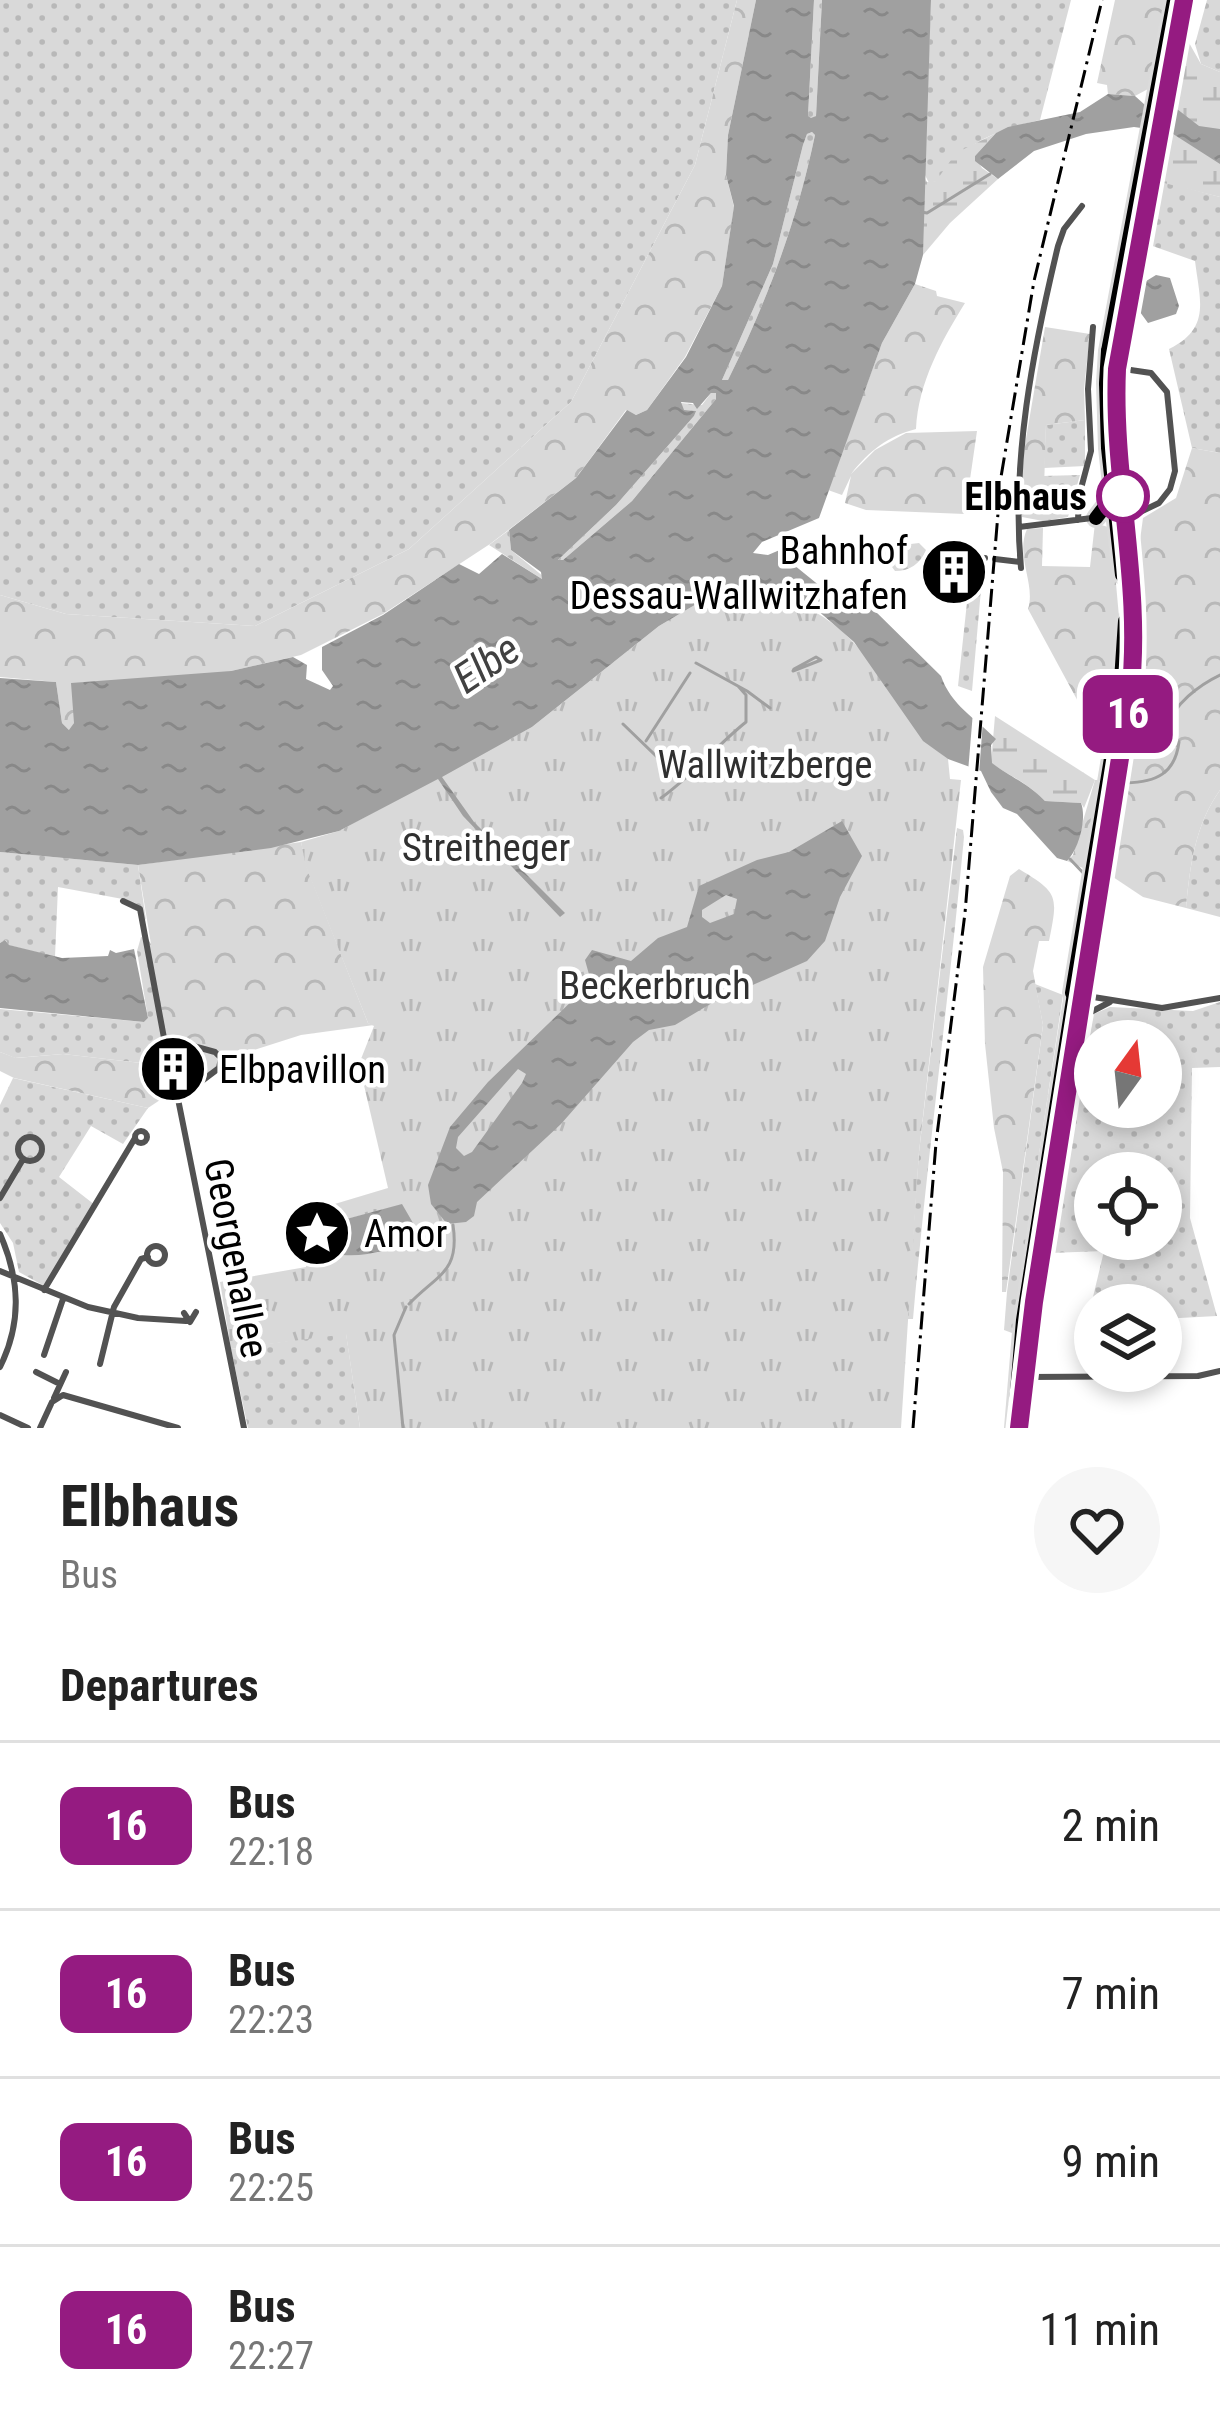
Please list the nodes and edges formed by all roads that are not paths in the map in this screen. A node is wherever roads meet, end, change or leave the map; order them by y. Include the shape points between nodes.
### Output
1 (1174, 0) edge
2 (1184, 0) edge
3 (1161, 90) junction
4 (1082, 206) dead end
5 (1093, 327) dead end
6 (1089, 367) junction
7 (1124, 505) junction
8 (1096, 518) junction
9 (1078, 520) junction
10 (1121, 526) junction
11 (1018, 527) junction
12 (943, 556) dead end
13 (985, 558) dead end
14 (995, 559) dead end
15 (123, 901) dead end
16 (1078, 994) junction
17 (1220, 998) edge
18 (1113, 1001) junction
19 (1078, 1020) edge
20 (1085, 1020) edge
21 (1074, 1057) edge
22 (135, 1138) dead end
23 (22, 1161) junction
24 (0, 1198) edge
25 (0, 1234) edge
26 (148, 1257) dead end
27 (0, 1271) edge
28 (14, 1275) junction
29 (44, 1290) junction
30 (63, 1299) junction
31 (112, 1313) junction
32 (186, 1321) dead end
33 (4, 1350) edge
34 (44, 1355) dead end
35 (100, 1364) dead end
36 (0, 1366) edge
37 (1220, 1371) edge
38 (36, 1372) dead end
39 (66, 1372) dead end
40 (1024, 1376) junction
41 (61, 1384) junction
42 (52, 1402) junction
43 (0, 1415) edge
44 (28, 1428) edge
45 (40, 1428) edge
46 (178, 1428) edge
47 (244, 1428) edge
48 (1015, 1428) edge

1 - 3 highway
2 - 3 highway
3 - 7 highway, bridge via 1113,351
4 - 11 street via 1054,262 1018,472
5 - 6 street
6 - 7 street via 1147,371 1166,388 1174,477 1159,502
6 - 9 street via 1090,451
7 - 8 highway
7 - 10 highway
7 - 10 highway
8 - 9 street
8 - 10 highway
9 - 11 street
10 - 16 highway via 1125,649
11 - 14 street via 1020,565
12 - 13 street
15 - 47 street, Georgenallee via 140,909 164,1038 221,1058 178,1099
16 - 18 street
16 - 19 main road
16 - 48 main road via 1016,1361
17 - 18 street via 1169,1008
18 - 20 street
21 - 40 main road
22 - 29 street
23 - 23 street via 34,1160 38,1137 22,1144
23 - 24 street
25 - 28 street
26 - 31 street
27 - 28 street
28 - 29 street
28 - 33 street via 17,1319
29 - 30 street
30 - 31 street
30 - 34 street
31 - 32 street
31 - 35 street
33 - 36 street
37 - 40 street
38 - 41 street
39 - 41 street
40 - 48 main road
41 - 42 street
42 - 45 street
42 - 46 street via 63,1395
43 - 44 street

